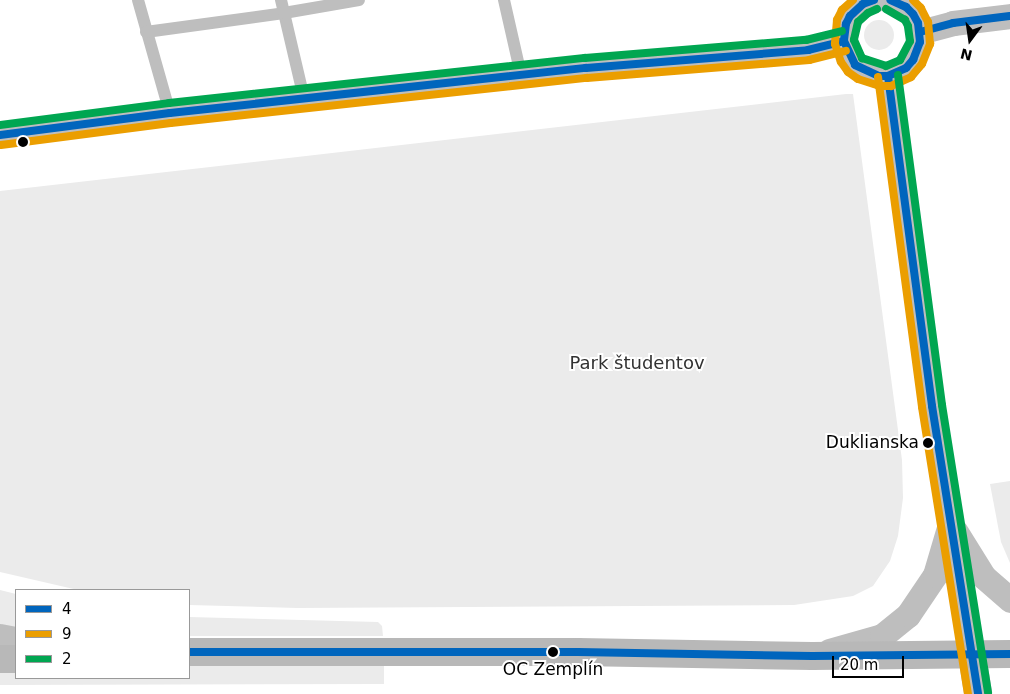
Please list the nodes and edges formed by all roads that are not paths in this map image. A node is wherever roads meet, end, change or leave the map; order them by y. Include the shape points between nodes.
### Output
1 (138, 0) edge
2 (281, 0) edge
3 (359, 0) edge
4 (504, 0) edge
5 (874, 0) edge
6 (890, 0) edge
7 (284, 13) junction
8 (1010, 16) edge
9 (146, 32) junction
10 (920, 32) junction
11 (844, 41) junction
12 (521, 75) junction
13 (888, 76) junction
14 (304, 98) junction
15 (170, 113) junction
16 (0, 135) edge
17 (950, 524) junction
18 (1010, 600) edge
19 (0, 638) edge
20 (15, 641) edge
21 (190, 652) edge
22 (1010, 654) edge
23 (972, 655) junction
24 (812, 656) junction
25 (0, 659) edge
26 (15, 659) edge
27 (978, 694) edge

1 - 9 lane
2 - 7 lane
3 - 7 lane
4 - 12 lane
5 - 11 street via 863,4 850,16
6 - 10 street via 913,14
7 - 9 lane
7 - 14 lane
8 - 10 street via 953,23
9 - 15 lane
10 - 13 street via 918,52 913,60 906,68
11 - 12 street via 808,50
11 - 13 street via 850,58 862,70
12 - 14 street
13 - 17 street
14 - 15 street
15 - 16 street
17 - 18 street via 984,577
17 - 23 street
17 - 24 street via 935,575 908,615 882,636
19 - 20 street
21 - 24 main road
22 - 23 main road
23 - 24 main road
23 - 27 street
25 - 26 main road

